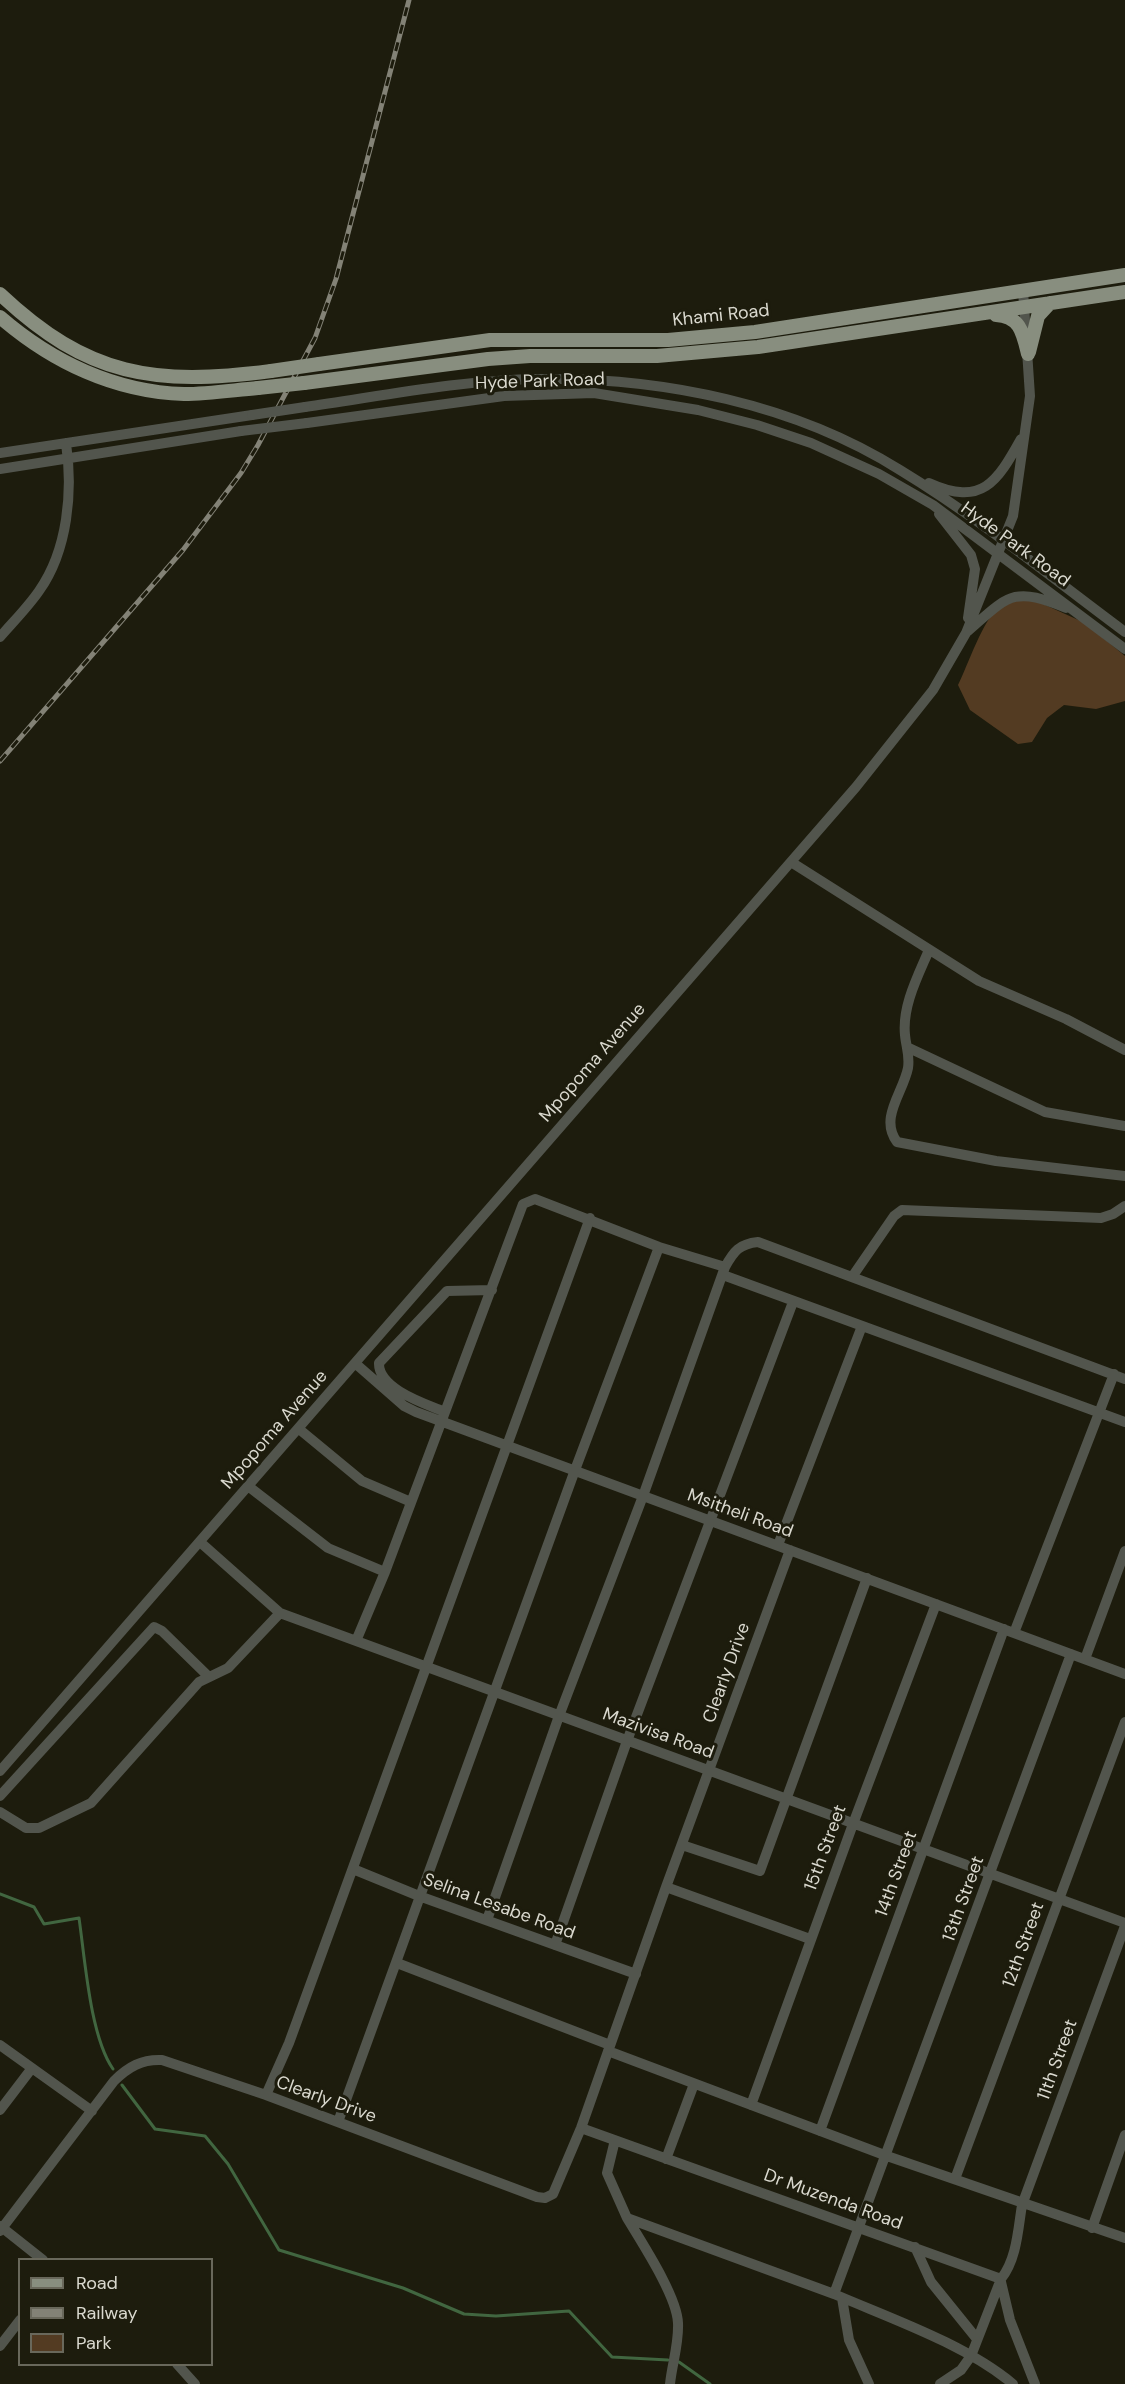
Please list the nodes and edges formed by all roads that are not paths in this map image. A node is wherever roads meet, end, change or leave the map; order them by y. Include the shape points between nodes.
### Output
1 (1125, 275) edge
2 (1023, 290) junction
3 (1125, 292) edge
4 (0, 294) edge
5 (1050, 303) junction
6 (1026, 306) junction
7 (983, 314) junction
8 (0, 317) edge
9 (1028, 354) junction
10 (1024, 432) junction
11 (66, 442) junction
12 (0, 453) edge
13 (68, 458) junction
14 (0, 469) edge
15 (899, 469) junction
16 (933, 505) junction
17 (1003, 541) junction
18 (999, 554) junction
19 (1082, 615) junction
20 (1125, 632) edge
21 (966, 633) junction
22 (0, 637) edge
23 (1125, 649) edge
24 (791, 862) junction
25 (929, 950) junction
26 (909, 1048) junction
27 (1125, 1050) edge
28 (1125, 1126) edge
29 (1125, 1176) edge
30 (1125, 1206) edge
31 (590, 1218) junction
32 (659, 1247) junction
33 (724, 1271) junction
34 (852, 1277) junction
35 (492, 1290) junction
36 (794, 1302) junction
37 (862, 1326) junction
38 (356, 1364) junction
39 (1120, 1377) edge
40 (1099, 1413) junction
41 (443, 1417) junction
42 (1125, 1422) edge
43 (299, 1429) junction
44 (507, 1445) junction
45 (575, 1470) junction
46 (248, 1486) junction
47 (643, 1496) junction
48 (411, 1502) junction
49 (710, 1520) junction
50 (200, 1542) junction
51 (778, 1545) junction
52 (790, 1550) junction
53 (1125, 1551) edge
54 (385, 1572) junction
55 (867, 1578) junction
56 (936, 1604) junction
57 (280, 1613) junction
58 (1009, 1631) junction
59 (356, 1641) junction
60 (1071, 1654) junction
61 (1085, 1659) junction
62 (426, 1668) junction
63 (1125, 1674) edge
64 (208, 1676) junction
65 (494, 1692) junction
66 (559, 1716) junction
67 (1125, 1722) edge
68 (627, 1741) junction
69 (708, 1770) junction
70 (0, 1771) edge
71 (0, 1796) edge
72 (786, 1798) junction
73 (0, 1812) edge
74 (853, 1824) junction
75 (682, 1845) junction
76 (924, 1849) junction
77 (353, 1869) junction
78 (991, 1874) junction
79 (666, 1887) junction
80 (419, 1896) junction
81 (1058, 1899) junction
82 (487, 1920) junction
83 (1125, 1925) edge
84 (810, 1939) junction
85 (555, 1945) junction
86 (397, 1963) junction
87 (636, 1974) junction
88 (0, 2045) edge
89 (609, 2048) junction
90 (32, 2068) junction
91 (694, 2085) junction
92 (266, 2095) junction
93 (751, 2105) junction
94 (0, 2110) edge
95 (92, 2112) junction
96 (338, 2122) junction
97 (581, 2128) junction
98 (820, 2131) junction
99 (1125, 2135) edge
100 (615, 2140) junction
101 (887, 2156) junction
102 (666, 2159) junction
103 (955, 2179) junction
104 (1022, 2205) junction
105 (627, 2218) junction
106 (859, 2227) junction
107 (1, 2228) edge
108 (1092, 2228) junction
109 (1125, 2238) edge
110 (915, 2247) junction
111 (42, 2258) edge
112 (1001, 2279) junction
113 (838, 2296) junction
114 (18, 2323) edge
115 (977, 2339) junction
116 (0, 2346) edge
117 (971, 2356) junction
118 (179, 2366) edge
119 (195, 2384) edge
120 (670, 2384) edge
121 (869, 2384) edge
122 (940, 2384) edge
123 (1013, 2384) edge
124 (1035, 2384) edge

1 - 2 main road, Khami Road
2 - 4 main road, Khami Road, bridge via 755,332 668,340 490,340 188,379 121,369 82,354 48,334
2 - 6 street, Mpopoma Avenue
3 - 5 main road
5 - 6 main road
5 - 9 main road via 1038,316
6 - 7 main road
6 - 9 street, Mpopoma Avenue
7 - 8 main road, bridge via 758,347 657,356 488,358 304,383 186,394 127,385 56,358
7 - 9 main road via 1013,318 1023,332
9 - 10 street, Mpopoma Avenue via 1030,396
10 - 15 street via 999,478 990,485 958,492 945,490
10 - 17 street, Mpopoma Avenue via 1013,516
11 - 12 street, Hyde Park Road
11 - 13 street
11 - 15 street, Hyde Park Road, bridge via 503,380 574,379 661,386 756,408 814,426
13 - 14 street, Hyde Park Road
13 - 16 street, Hyde Park Road, bridge via 504,396 594,393 727,417 811,443 879,474
13 - 22 street via 67,506 53,566 40,590
15 - 17 street, Hyde Park Road
16 - 18 street, Hyde Park Road
16 - 21 street via 971,555 975,569
17 - 18 street, Mpopoma Avenue
17 - 20 street, Hyde Park Road
18 - 19 street, Hyde Park Road
18 - 21 street, Mpopoma Avenue
19 - 21 street via 1033,595 1017,595 1000,602
19 - 23 street, Hyde Park Road
21 - 24 street, Mpopoma Avenue via 933,690
24 - 25 street
24 - 38 street, Mpopoma Avenue
25 - 26 street via 907,1012 905,1036
25 - 27 street via 979,981
26 - 28 street via 1045,1112
26 - 29 street via 908,1068 890,1119 891,1134 897,1142 996,1161
30 - 34 street via 1101,1218 902,1210
31 - 32 street
31 - 35 street via 535,1199 523,1204
31 - 44 street
32 - 33 street
32 - 45 street
33 - 34 street via 735,1249 758,1242
33 - 36 street
33 - 47 street
34 - 39 street
35 - 41 street
35 - 41 street via 447,1291 379,1363 381,1374 404,1395
36 - 37 street
36 - 49 street
37 - 40 street
37 - 51 street
38 - 41 street, Msitheli Road via 404,1406
38 - 43 street, Mpopoma Avenue
39 - 40 street, 14th Street
40 - 42 street
40 - 58 street, 14th Street
41 - 44 street, Msitheli Road
41 - 48 street
43 - 46 street, Mpopoma Avenue
43 - 48 street via 362,1481
44 - 45 street, Msitheli Road
44 - 62 street
45 - 47 street, Msitheli Road
45 - 65 street
46 - 50 street, Mpopoma Avenue
46 - 54 street via 328,1548
47 - 49 street, Msitheli Road
47 - 66 street
48 - 54 street
49 - 51 street, Msitheli Road
49 - 68 street
50 - 57 street, Mazivisa Road
50 - 70 street, Mpopoma Avenue
51 - 52 street, Msitheli Road
52 - 55 street, Msitheli Road
52 - 69 street, Clearly Drive
53 - 61 street
54 - 59 street
55 - 56 street, Msitheli Road
55 - 72 street
56 - 58 street, Msitheli Road
56 - 74 street, 15th Street
57 - 59 street, Mazivisa Road
57 - 64 street via 228,1668
58 - 60 street, Msitheli Road
58 - 76 street, 14th Street
59 - 62 street, Mazivisa Road
60 - 61 street, Msitheli Road
60 - 78 street, 13th Street
61 - 63 street, Msitheli Road
62 - 65 street, Mazivisa Road
62 - 77 street
64 - 71 street via 154,1627
64 - 73 street via 91,1803 39,1828 26,1828
65 - 66 street, Mazivisa Road
65 - 80 street
66 - 68 street, Mazivisa Road
66 - 82 street
67 - 81 street, 12th Street
68 - 69 street, Mazivisa Road
68 - 85 street
69 - 72 street, Mazivisa Road
69 - 75 street, Clearly Drive
72 - 74 street, Mazivisa Road
72 - 75 street via 760,1871
74 - 76 street, Mazivisa Road
74 - 84 street, 15th Street
75 - 79 street, Clearly Drive
76 - 78 street, Mazivisa Road
76 - 98 street, 14th Street
77 - 80 street, Selina Lesabe Road
77 - 92 street
78 - 81 street, Mazivisa Road
78 - 101 street, 13th Street
79 - 84 street
79 - 87 street, Clearly Drive
80 - 82 street, Selina Lesabe Road
80 - 86 street
81 - 83 street, Mazivisa Road
81 - 103 street, 12th Street
82 - 85 street, Selina Lesabe Road
83 - 104 street, 11th Street
84 - 93 street, 15th Street
85 - 87 street, Selina Lesabe Road
86 - 89 street
86 - 96 street
87 - 89 street, Clearly Drive
88 - 90 street
89 - 91 street
89 - 97 street, Clearly Drive
90 - 94 street
90 - 95 street
91 - 93 street
91 - 102 street
92 - 95 street, Clearly Drive via 162,2060 148,2060 124,2070
92 - 96 street, Clearly Drive
93 - 98 street
95 - 107 street, Clearly Drive
96 - 97 street, Clearly Drive via 545,2198 557,2188
97 - 100 street, Dr Muzenda Road
98 - 101 street
99 - 108 street
100 - 102 street, Dr Muzenda Road
100 - 105 street via 607,2173
101 - 103 street
101 - 106 street, 13th Street
102 - 106 street, Dr Muzenda Road
103 - 104 street
104 - 108 street
104 - 112 street via 1010,2265
105 - 113 street
105 - 120 street via 677,2312
106 - 110 street, Dr Muzenda Road
106 - 113 street, 13th Street
107 - 111 street
108 - 109 street
110 - 112 street, Dr Muzenda Road
110 - 115 street via 931,2282
112 - 115 street
112 - 124 street via 1010,2320
113 - 117 street
113 - 121 street via 849,2340
114 - 116 street
115 - 117 street
117 - 122 street via 961,2370
117 - 123 street via 989,2364
118 - 119 street

